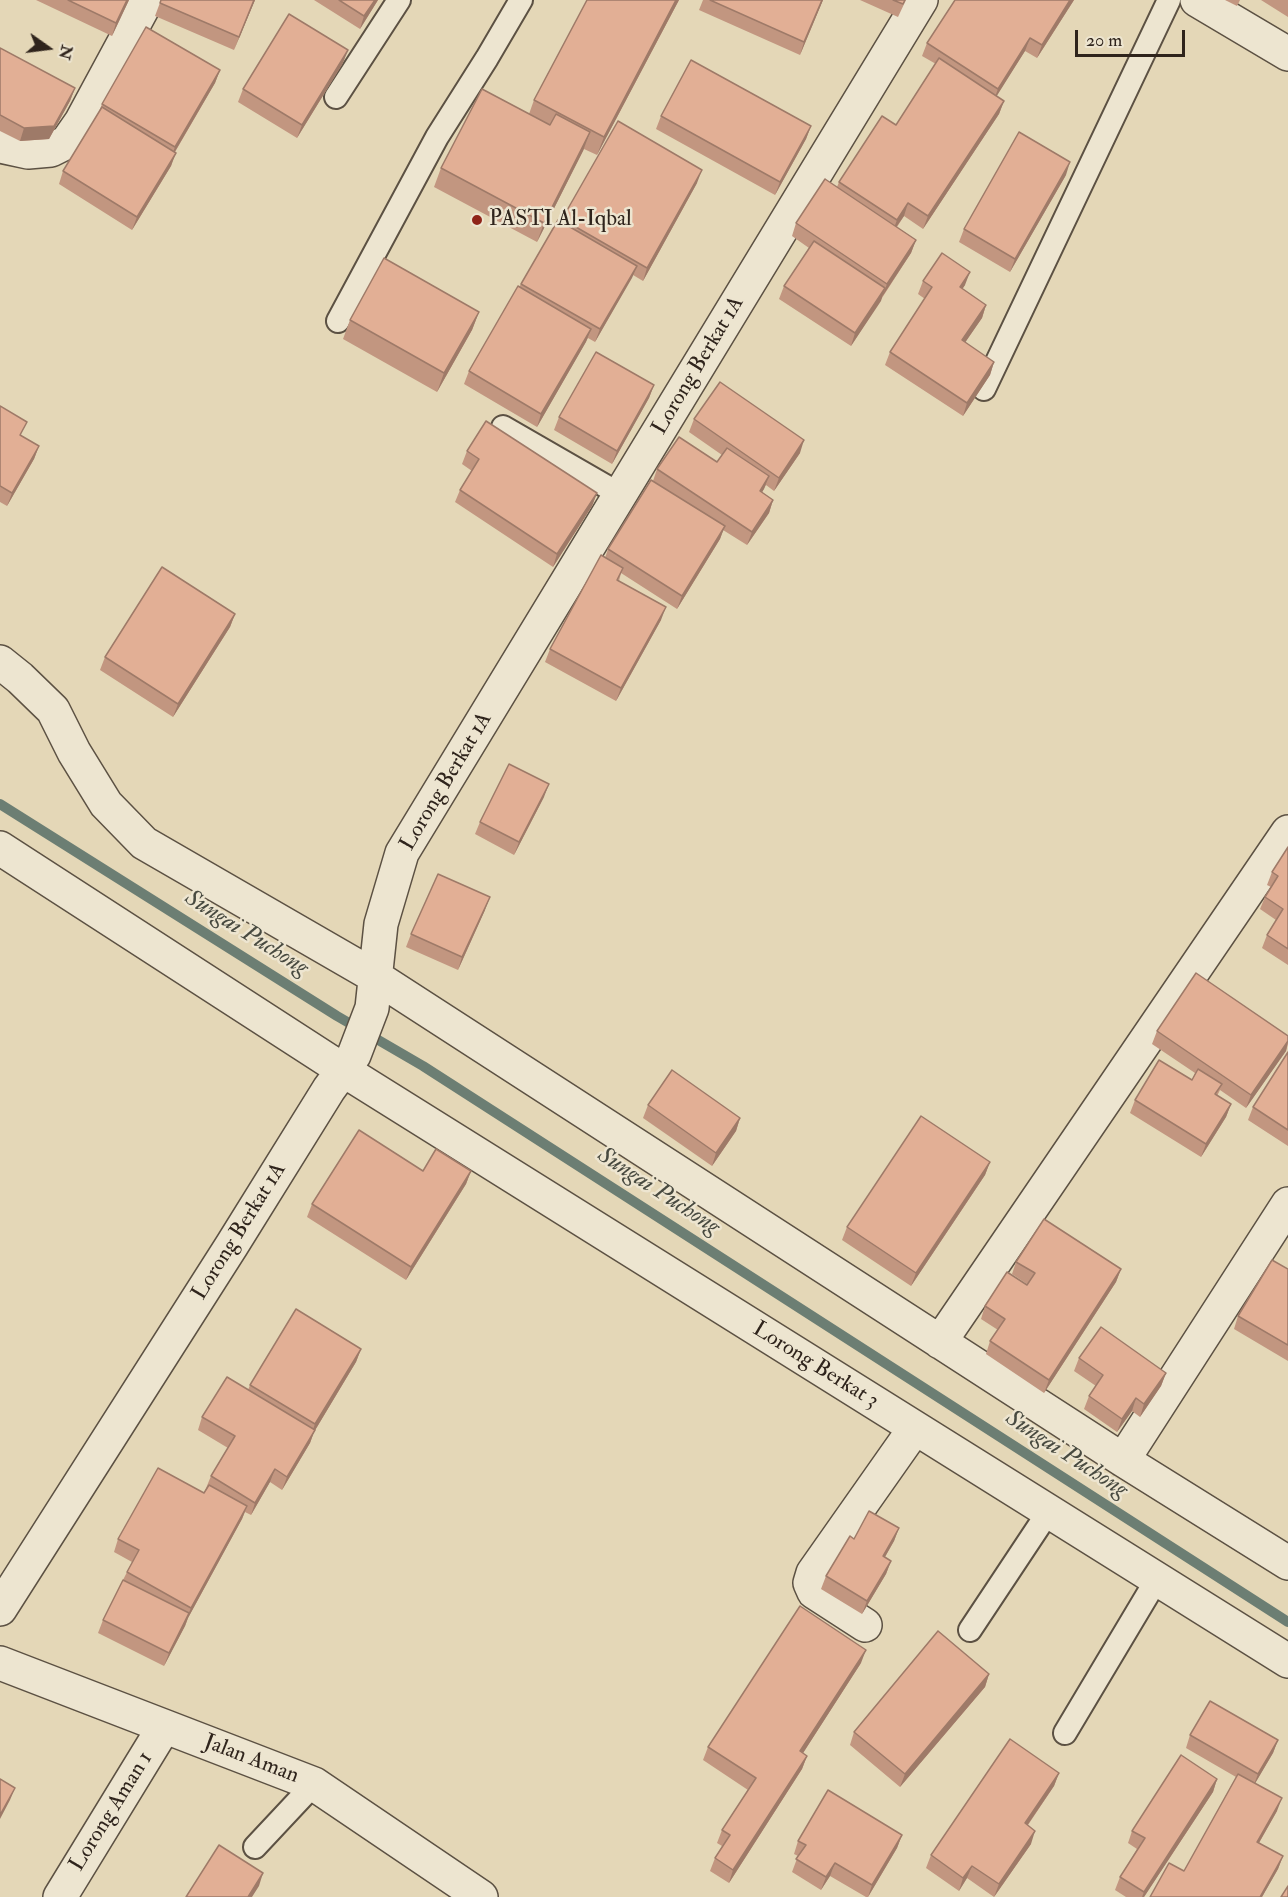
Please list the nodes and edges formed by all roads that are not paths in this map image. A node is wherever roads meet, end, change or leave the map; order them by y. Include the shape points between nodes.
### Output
1 (147, 0) edge
2 (399, 0) edge
3 (521, 0) edge
4 (921, 0) edge
5 (1169, 0) edge
6 (1197, 0) edge
7 (1288, 54) edge
8 (336, 97) dead end
9 (0, 146) edge
10 (338, 321) dead end
11 (984, 389) edge
12 (504, 427) dead end
13 (621, 495) junction
14 (0, 662) edge
15 (1288, 832) edge
16 (0, 848) edge
17 (374, 993) junction
18 (348, 1062) junction
19 (1288, 1204) edge
20 (940, 1342) junction
21 (915, 1428) junction
22 (1123, 1460) junction
23 (1049, 1511) junction
24 (1288, 1563) edge
25 (1157, 1579) junction
26 (0, 1609) edge
27 (865, 1625) dead end
28 (970, 1630) dead end
29 (1288, 1660) edge
30 (0, 1663) edge
31 (164, 1727) junction
32 (1065, 1733) dead end
33 (314, 1784) junction
34 (255, 1847) dead end
35 (60, 1897) edge
36 (481, 1897) edge

1 - 9 street via 67,142 51,150 28,152
2 - 8 lane
3 - 10 lane via 437,137
4 - 13 street, Lorong Berkat 1A
5 - 11 lane
6 - 7 street
12 - 13 lane
13 - 17 street, Lorong Berkat 1A via 402,853 381,924
14 - 17 street via 53,710 106,804 144,843
15 - 20 street
16 - 18 street, Lorong Berkat 3
17 - 18 street, Lorong Berkat 1A
17 - 20 street
18 - 21 street, Lorong Berkat 3
18 - 26 street, Lorong Berkat 1A
19 - 22 street
20 - 22 street
21 - 23 street, Lorong Berkat 3
21 - 27 street via 813,1573 810,1583 814,1592
22 - 24 street
23 - 25 street, Lorong Berkat 3
23 - 28 lane
25 - 29 street, Lorong Berkat 3
25 - 32 lane
30 - 31 street, Jalan Aman
31 - 33 street, Jalan Aman
31 - 35 street, Lorong Aman 1
33 - 34 lane
33 - 36 street, Jalan Aman

